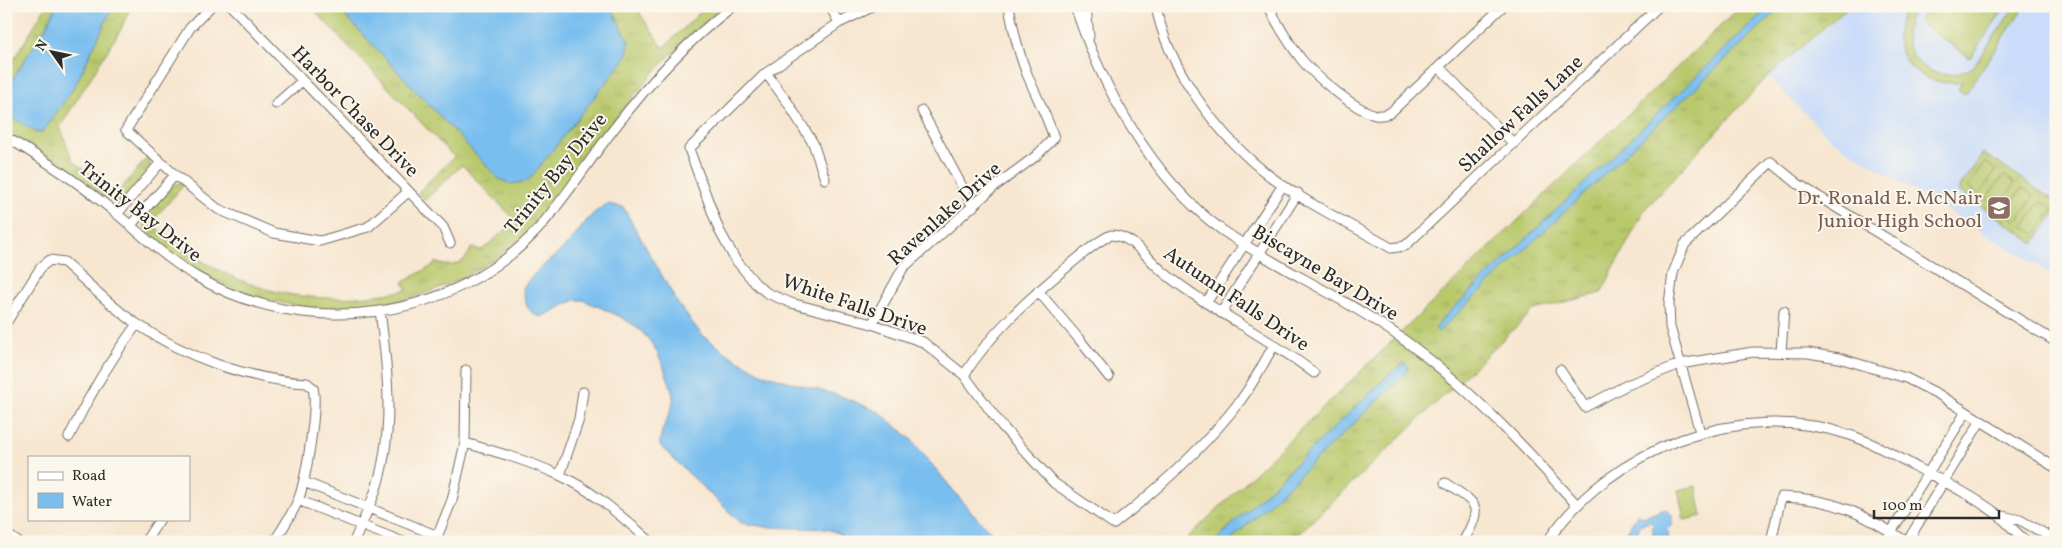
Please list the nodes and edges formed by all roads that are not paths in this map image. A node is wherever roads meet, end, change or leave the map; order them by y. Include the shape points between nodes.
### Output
1 (211, 6) edge
2 (231, 6) edge
3 (733, 6) edge
4 (830, 6) edge
5 (848, 6) edge
6 (874, 6) edge
7 (1009, 6) edge
8 (1076, 6) edge
9 (1086, 6) edge
10 (1156, 6) edge
11 (1269, 6) edge
12 (1503, 6) edge
13 (1659, 6) edge
14 (853, 15) junction
15 (839, 23) junction
16 (1090, 44) junction
17 (1439, 67) junction
18 (766, 73) junction
19 (302, 81) junction
20 (276, 104) dead end
21 (922, 112) dead end
22 (6, 137) edge
23 (1514, 144) junction
24 (161, 162) junction
25 (175, 174) junction
26 (825, 179) dead end
27 (1283, 185) junction
28 (408, 192) junction
29 (1298, 194) junction
30 (973, 207) junction
31 (117, 214) junction
32 (130, 226) junction
33 (450, 243) dead end
34 (1244, 244) junction
35 (1259, 254) junction
36 (1038, 292) junction
37 (1206, 303) junction
38 (1784, 311) dead end
39 (380, 312) junction
40 (1221, 313) junction
41 (6, 324) edge
42 (137, 324) junction
43 (872, 324) junction
44 (2056, 342) edge
45 (1274, 345) junction
46 (1781, 352) junction
47 (1680, 364) junction
48 (466, 370) dead end
49 (1560, 370) dead end
50 (1314, 373) dead end
51 (964, 375) junction
52 (1109, 377) dead end
53 (583, 392) dead end
54 (1966, 412) junction
55 (1980, 422) junction
56 (1700, 432) junction
57 (68, 437) dead end
58 (465, 443) junction
59 (2056, 468) edge
60 (1928, 473) junction
61 (560, 475) junction
62 (304, 482) junction
63 (1944, 482) junction
64 (1445, 483) dead end
65 (298, 500) junction
66 (1577, 505) junction
67 (368, 508) junction
68 (1998, 514) junction
69 (159, 520) edge
70 (362, 524) junction
71 (1891, 532) junction
72 (6, 534) edge
73 (436, 539) edge
74 (2056, 540) edge
75 (18, 542) edge
76 (145, 542) edge
77 (274, 542) edge
78 (354, 542) edge
79 (403, 542) edge
80 (651, 542) edge
81 (1463, 542) edge
82 (1547, 542) edge
83 (1771, 542) edge
84 (1885, 542) edge
85 (1907, 542) edge
86 (2027, 542) edge

1 - 24 street via 190,28 126,130
2 - 19 street, Harbor Chase Drive
3 - 39 street, Trinity Bay Drive via 662,70 523,244 456,287 425,300
4 - 15 street
5 - 14 street
6 - 14 street
7 - 30 street, Ravenlake Drive via 1015,39 1027,75 1054,138
8 - 16 street, Biscayne Bay Drive
9 - 16 street, Biscayne Bay Drive
10 - 27 street via 1178,66 1209,114 1243,152
11 - 17 street via 1302,60 1328,84 1375,115 1390,113
12 - 17 street
13 - 23 street, Shallow Falls Lane
14 - 15 street
15 - 18 street
16 - 34 street, Biscayne Bay Drive via 1116,102 1151,156 1198,210
17 - 23 street
18 - 26 street via 813,143
18 - 43 street, White Falls Drive via 689,149 719,230 735,259 767,293 791,303
19 - 20 street
19 - 28 street, Harbor Chase Drive
21 - 30 street
22 - 31 street, Trinity Bay Drive via 54,167
23 - 29 street, Shallow Falls Lane via 1405,246 1391,248
24 - 25 street
24 - 31 street
25 - 28 street via 218,209 274,233 320,241 368,227
25 - 32 street
27 - 29 street
27 - 34 street
28 - 33 street, Harbor Chase Drive via 443,227
29 - 35 street
30 - 43 street, Ravenlake Drive via 904,268
31 - 32 street, Trinity Bay Drive
32 - 39 street, Trinity Bay Drive via 198,277 257,303 322,314
34 - 35 street, Biscayne Bay Drive
34 - 37 street
35 - 40 street
35 - 66 street, Biscayne Bay Drive via 1373,319 1422,352 1478,403
36 - 37 street, Autumn Falls Drive via 1103,238 1117,235 1129,239 1163,272
36 - 51 street via 1000,328
36 - 52 street
37 - 40 street, Autumn Falls Drive
38 - 46 street
39 - 67 street via 387,430 375,491
40 - 45 street, Autumn Falls Drive
41 - 42 street via 41,267 50,260 64,262
42 - 57 street via 114,354
42 - 62 street via 188,353 239,370 307,383 313,388 314,408
43 - 51 street, White Falls Drive via 923,342
44 - 47 street via 1798,184 1771,162 1685,244 1673,273 1669,304 1670,327
45 - 50 street, Autumn Falls Drive
45 - 51 street, White Falls Drive via 1252,384 1229,415 1188,459 1114,524 1054,483 1001,425
46 - 47 street
46 - 54 street via 1831,356 1872,366 1906,378
47 - 49 street via 1627,385 1585,407
47 - 56 street
48 - 58 street
53 - 61 street via 579,419
54 - 55 street
54 - 60 street
55 - 59 street
55 - 63 street
56 - 60 street via 1762,423 1820,428 1873,444
56 - 66 street via 1641,458 1599,485
58 - 61 street
58 - 73 street via 452,500
60 - 63 street
60 - 71 street
61 - 80 street via 606,504
62 - 65 street
62 - 67 street
63 - 68 street
63 - 85 street
64 - 81 street via 1473,502 1477,512
65 - 70 street
65 - 77 street
66 - 82 street
67 - 70 street
67 - 73 street
68 - 74 street via 2020,520
68 - 86 street
69 - 76 street
70 - 78 street
70 - 79 street
71 - 83 street via 1845,507 1825,501 1781,498
71 - 84 street
71 - 85 street
72 - 75 street

